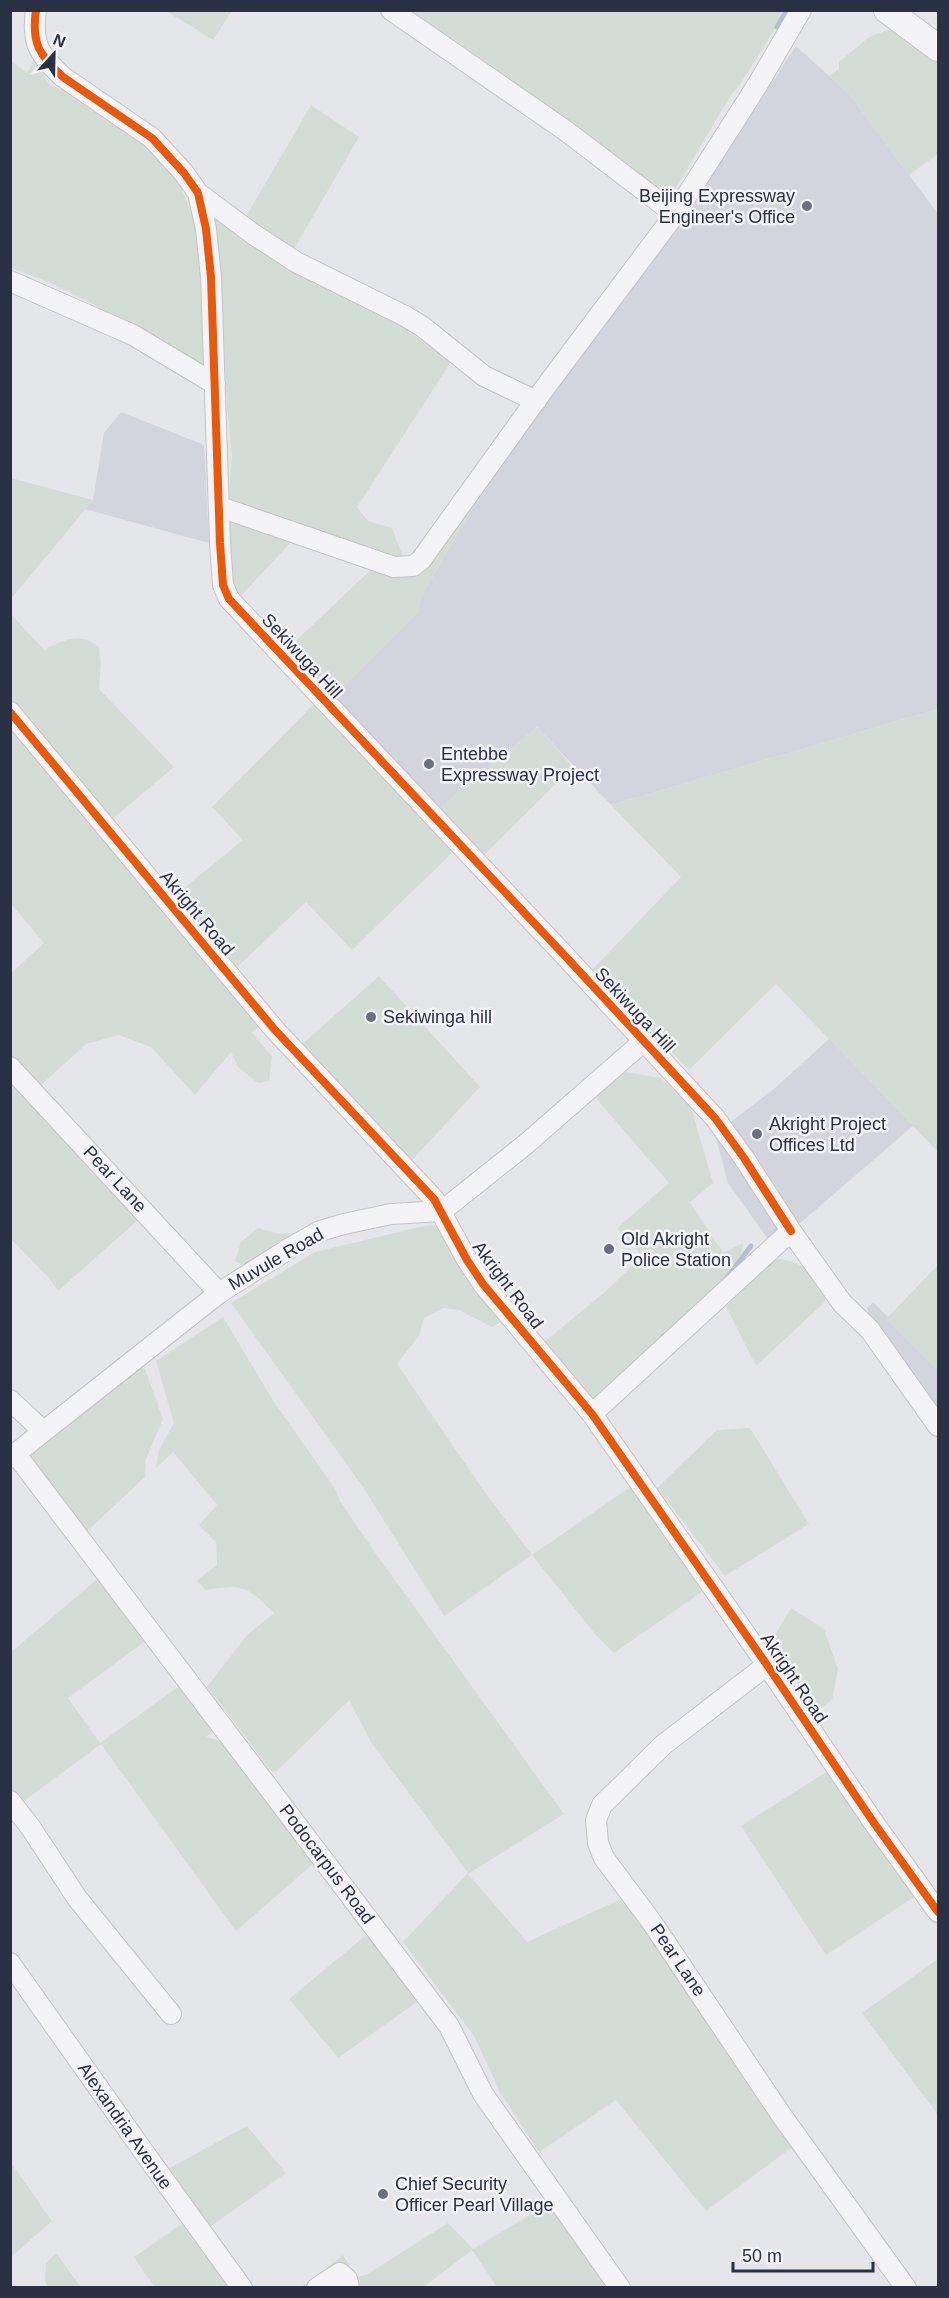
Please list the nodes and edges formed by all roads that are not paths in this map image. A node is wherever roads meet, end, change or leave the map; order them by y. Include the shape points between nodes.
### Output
1 (36, 10) edge
2 (391, 10) edge
3 (801, 10) edge
4 (887, 10) edge
5 (939, 48) edge
6 (198, 193) junction
7 (675, 214) junction
8 (10, 281) edge
9 (214, 384) junction
10 (536, 401) junction
11 (220, 507) junction
12 (10, 712) edge
13 (644, 1041) junction
14 (10, 1066) edge
15 (442, 1211) junction
16 (791, 1231) junction
17 (219, 1293) junction
18 (10, 1400) edge
19 (592, 1414) junction
20 (939, 1426) edge
21 (43, 1431) junction
22 (13, 1456) edge
23 (767, 1665) junction
24 (10, 1801) edge
25 (939, 1912) edge
26 (10, 1963) edge
27 (171, 2014) dead end
28 (345, 2280) edge
29 (242, 2288) edge
30 (317, 2288) edge
31 (620, 2288) edge
32 (906, 2288) edge

1 - 6 street, Sekiwuga Hill via 37,48 44,57 63,77 152,138
2 - 7 street via 566,131
3 - 7 street
4 - 5 street
6 - 9 street, Sekiwuga Hill via 211,277
6 - 10 street via 296,262 405,316 484,376
7 - 10 street
8 - 9 street via 123,330
9 - 11 street, Sekiwuga Hill
10 - 11 street via 422,560 413,567 394,567
11 - 13 street, Sekiwuga Hill via 223,585 229,599
12 - 15 street, Akright Road via 275,1030 423,1185
13 - 15 street
13 - 16 street, Sekiwuga Hill via 729,1137
14 - 17 street, Pear Lane
15 - 17 street, Muvule Road via 391,1214 320,1231
15 - 19 street, Akright Road via 483,1284
16 - 19 street
16 - 20 street, Sekiwuga Hill via 842,1303 870,1330
17 - 21 street, Muvule Road
18 - 21 street
19 - 23 street, Akright Road
21 - 22 street, Muvule Road
22 - 31 street, Podocarpus Road via 449,2026 483,2094
23 - 25 street, Akright Road
23 - 32 street, Pear Lane via 663,1745 602,1805 596,1820 598,1843 604,1858 658,1930 782,2116
24 - 27 street via 77,1898
26 - 29 street, Alexandria Avenue
28 - 30 street

